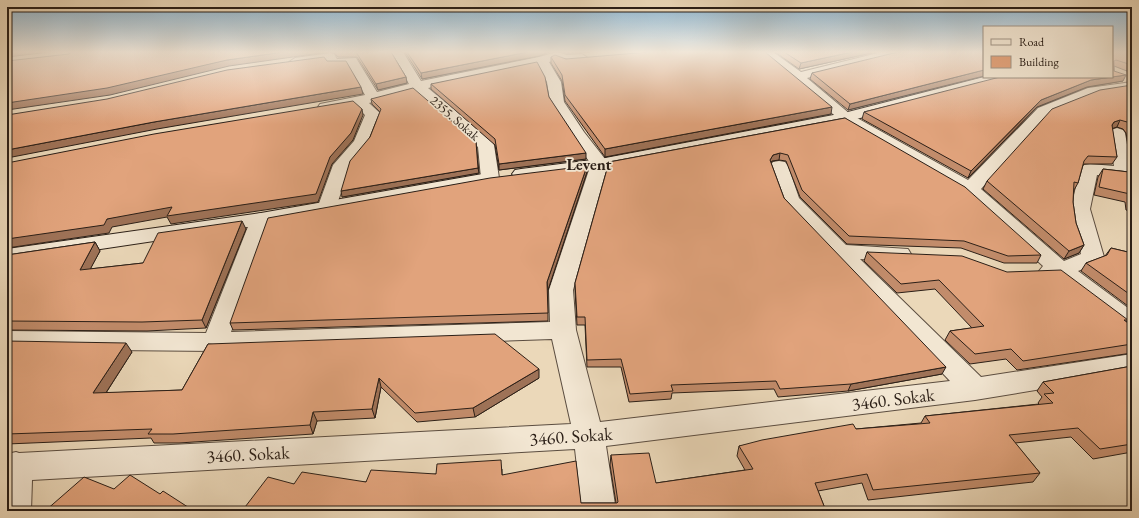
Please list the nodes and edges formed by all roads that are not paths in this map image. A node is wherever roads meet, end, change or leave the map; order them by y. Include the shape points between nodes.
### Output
1 (358, 76) edge
2 (411, 76) edge
3 (460, 76) edge
4 (554, 76) edge
5 (798, 76) edge
6 (995, 78) edge
7 (417, 86) junction
8 (1132, 86) edge
9 (366, 99) junction
10 (312, 109) edge
11 (845, 117) junction
12 (1117, 132) edge
13 (600, 164) junction
14 (779, 166) dead end
15 (490, 178) junction
16 (970, 189) junction
17 (328, 206) junction
18 (261, 219) junction
19 (839, 251) junction
20 (923, 255) edge
21 (7, 256) edge
22 (1061, 270) junction
23 (1032, 271) edge
24 (1132, 322) edge
25 (562, 330) junction
26 (7, 340) edge
27 (215, 342) junction
28 (1132, 364) edge
29 (975, 389) junction
30 (588, 436) junction
31 (12, 467) edge
32 (14, 511) edge
33 (599, 511) edge

1 - 9 street
2 - 7 street, 2355. Sokak
3 - 7 street
4 - 13 street via 556,102
5 - 11 street
6 - 11 street
7 - 9 street
7 - 15 street, 2355. Sokak via 486,145
8 - 16 street via 1093,91 1043,111
9 - 10 street
9 - 17 street via 373,114 362,142 342,165
11 - 13 street
11 - 16 street
12 - 22 street via 1124,173 1090,169 1080,209 1093,257
13 - 15 street
13 - 25 street via 561,290
14 - 19 street via 790,200
15 - 17 street
16 - 22 street
17 - 18 street
18 - 21 street
18 - 27 street
19 - 20 street
19 - 29 street
22 - 23 street
22 - 24 street
25 - 27 street
25 - 30 street
26 - 27 street
28 - 29 street, 3460. Sokak
29 - 30 street, 3460. Sokak
30 - 31 street, 3460. Sokak
30 - 33 street
31 - 32 street

